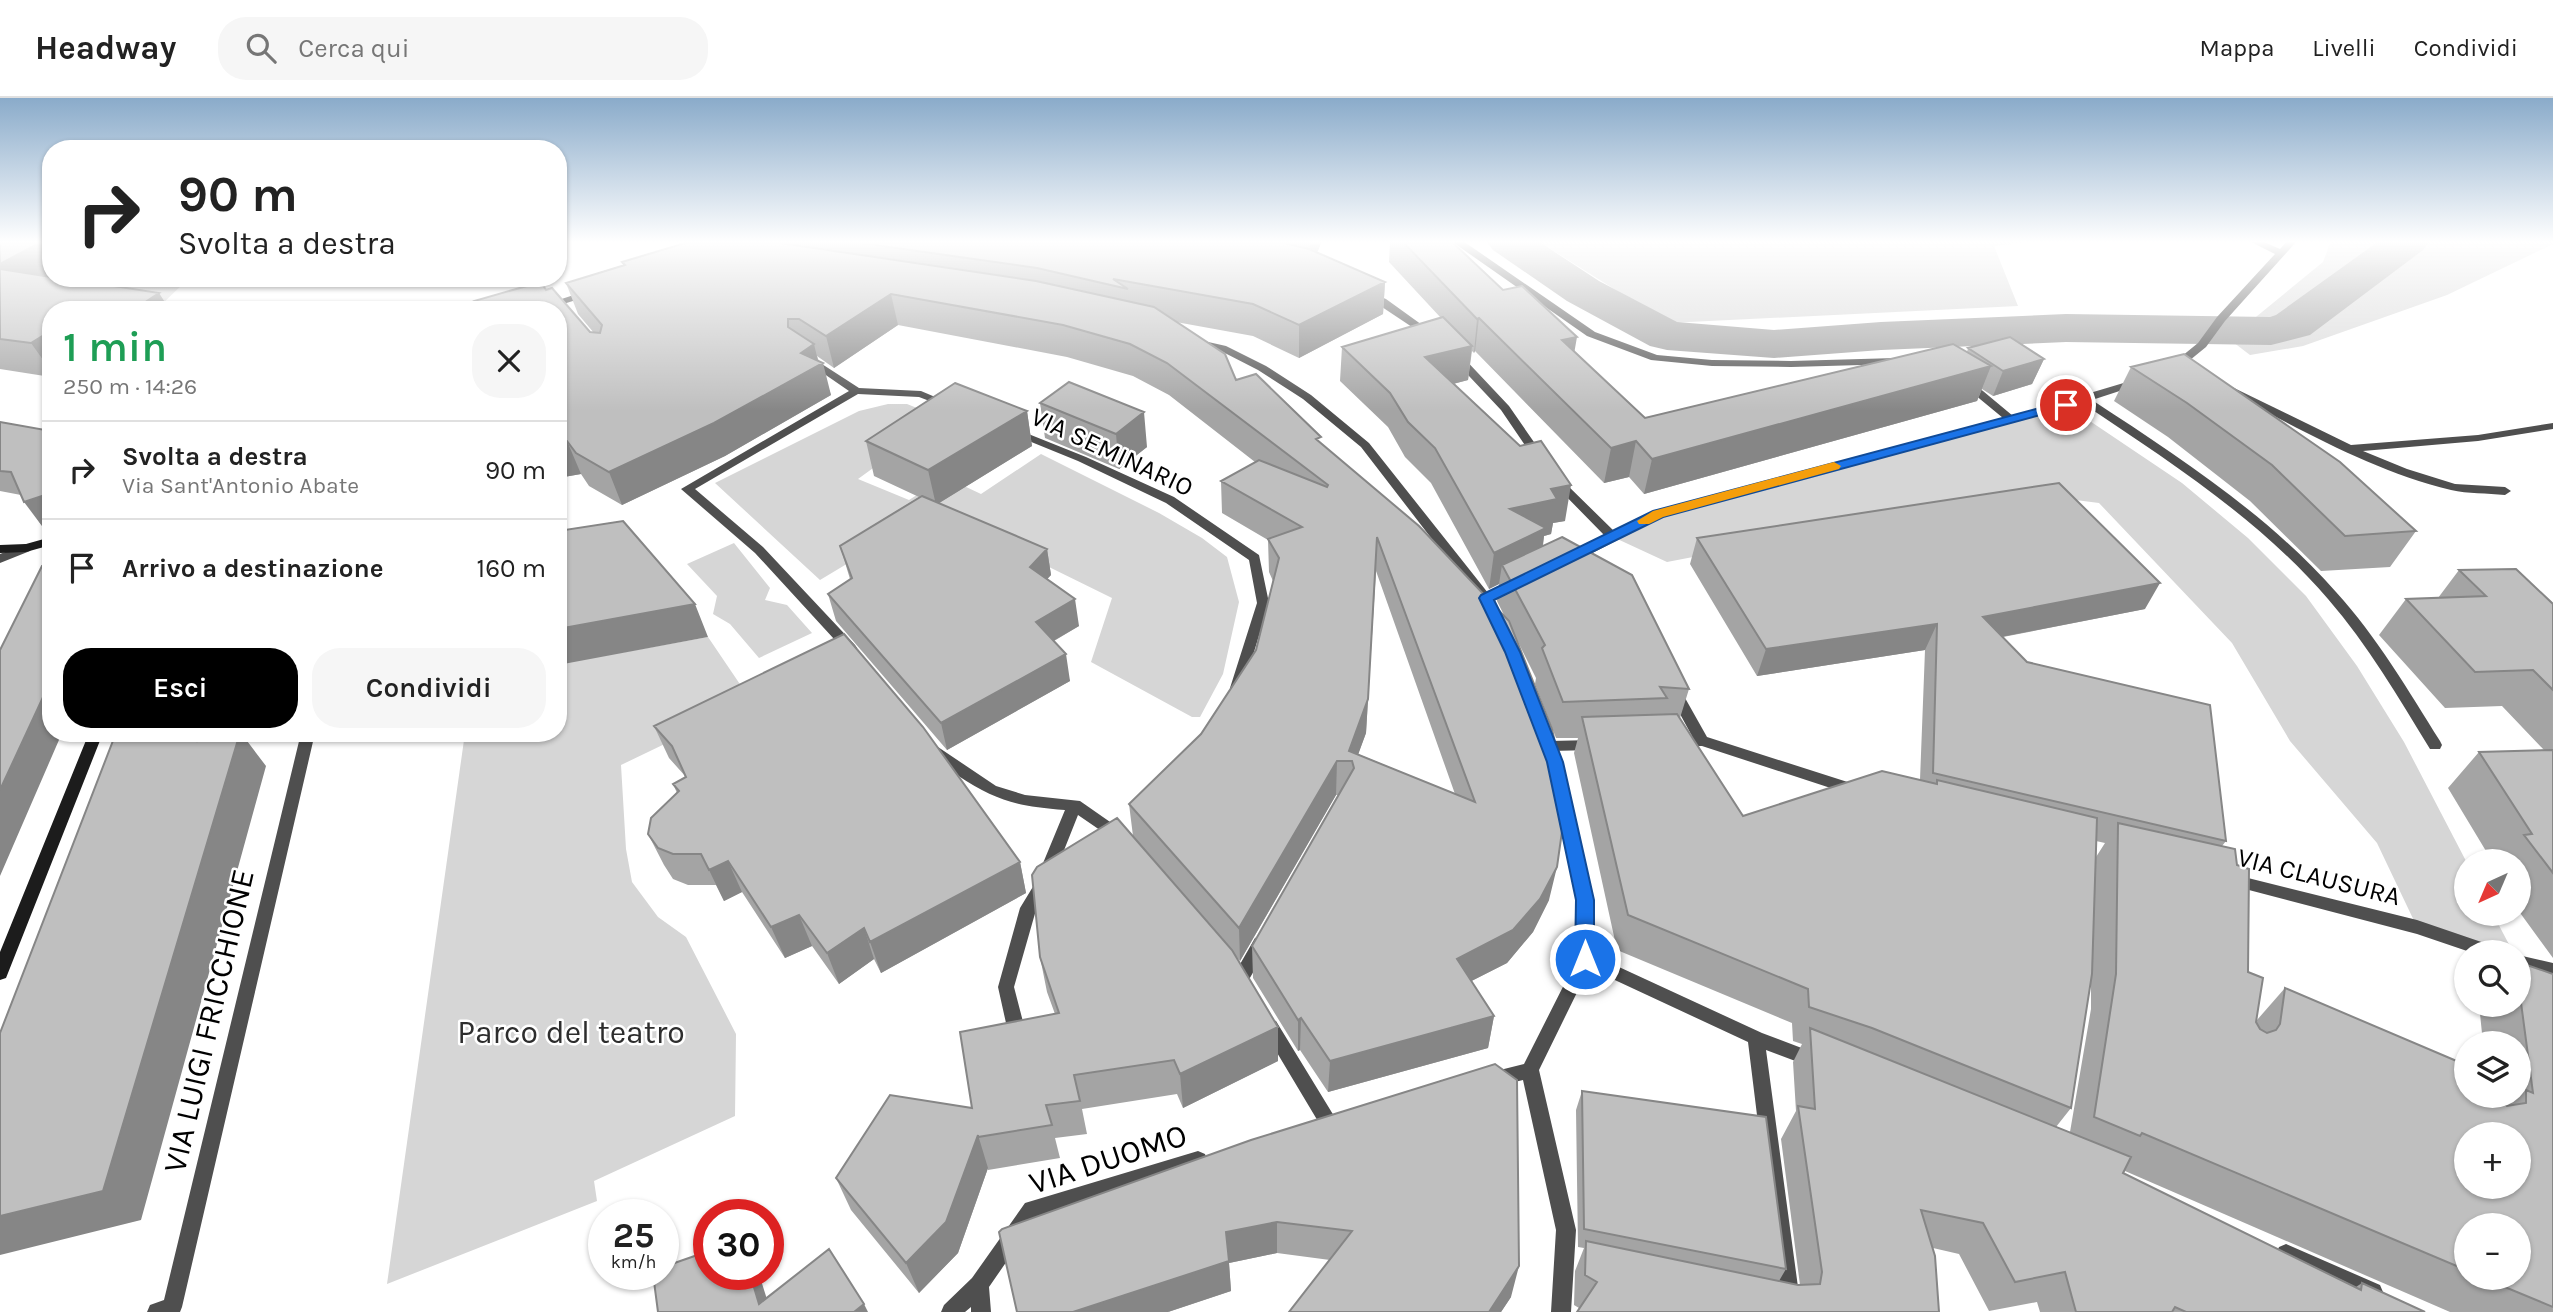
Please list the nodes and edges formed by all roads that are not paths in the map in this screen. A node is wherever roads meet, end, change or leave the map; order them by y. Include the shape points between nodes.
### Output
1 (1374, 298) edge
2 (1538, 298) edge
3 (2240, 298) edge
4 (1187, 340) edge
5 (1443, 344) edge
6 (1452, 353) edge
7 (802, 354) edge
8 (1905, 360) edge
9 (2180, 364) junction
10 (2168, 369) edge
11 (2192, 370) edge
12 (1959, 377) edge
13 (2144, 380) dead end
14 (2216, 382) edge
15 (856, 391) junction
16 (2081, 398) junction
17 (958, 409) edge
18 (2009, 418) junction
19 (2553, 426) edge
20 (1008, 429) edge
21 (2349, 449) junction
22 (1544, 465) edge
23 (1550, 475) edge
24 (2505, 491) dead end
25 (1614, 537) junction
26 (42, 544) edge
27 (26, 548) junction
28 (0, 549) edge
29 (0, 559) edge
30 (1555, 566) edge
31 (1497, 620) edge
32 (856, 655) edge
33 (1670, 682) edge
34 (1230, 698) edge
35 (925, 737) edge
36 (1702, 741) junction
37 (92, 742) edge
38 (306, 742) edge
39 (1660, 743) edge
40 (1605, 744) edge
41 (2435, 745) dead end
42 (1849, 788) junction
43 (1875, 796) edge
44 (1827, 799) edge
45 (1075, 805) junction
46 (1122, 835) edge
47 (2210, 876) edge
48 (1266, 933) edge
49 (2456, 940) edge
50 (1585, 959) junction
51 (2531, 965) edge
52 (2553, 970) edge
53 (0, 974) edge
54 (1240, 978) edge
55 (1261, 1011) edge
56 (1756, 1038) junction
57 (1019, 1042) edge
58 (1833, 1067) edge
59 (1530, 1070) junction
60 (1476, 1084) edge
61 (1329, 1122) edge
62 (1212, 1156) edge
63 (2263, 1244) edge
64 (979, 1284) junction
65 (1764, 1297) edge
66 (2394, 1301) edge
67 (1790, 1307) edge
68 (1564, 1310) edge
69 (158, 1312) edge
70 (951, 1312) edge
71 (981, 1312) edge

1 - 5 street
2 - 8 street via 1591,334 1655,358 1791,364
3 - 9 street
4 - 31 street via 1222,348 1262,369 1307,397 1364,445 1492,596
6 - 22 street via 1505,408
7 - 15 street
9 - 10 street
9 - 11 street
12 - 18 street
13 - 16 street
14 - 21 street
15 - 17 street via 921,394
15 - 32 street via 687,489 759,550
16 - 18 street
16 - 41 street via 2202,478 2259,524 2323,586 2387,667
18 - 25 street via 1658,514
19 - 21 street via 2479,438
20 - 34 street, VIA SEMINARIO via 1170,500 1255,558 1263,603 1238,687
21 - 24 street via 2454,486
23 - 25 street
25 - 30 street via 1581,560
26 - 27 street
27 - 28 street
27 - 29 street
33 - 36 street
35 - 45 street via 942,758 991,790 1025,801
36 - 39 street
36 - 42 street
37 - 53 street
38 - 69 street, VIA LUIGI FRICCHIONE via 172,1307
40 - 50 street via 1548,740 1585,900
42 - 43 street
42 - 44 street
45 - 46 street
45 - 57 street via 1041,888 1028,908 1006,987
47 - 49 street, VIA CLAUSURA via 2417,926
48 - 54 street
50 - 56 street
50 - 59 street
51 - 52 street
55 - 61 street
56 - 58 street
56 - 67 street
59 - 60 street
59 - 68 street via 1571,1258
62 - 64 street, VIA DUOMO via 1032,1209
63 - 66 street
64 - 70 street, VIA DUOMO
64 - 71 street
65 - 67 street

